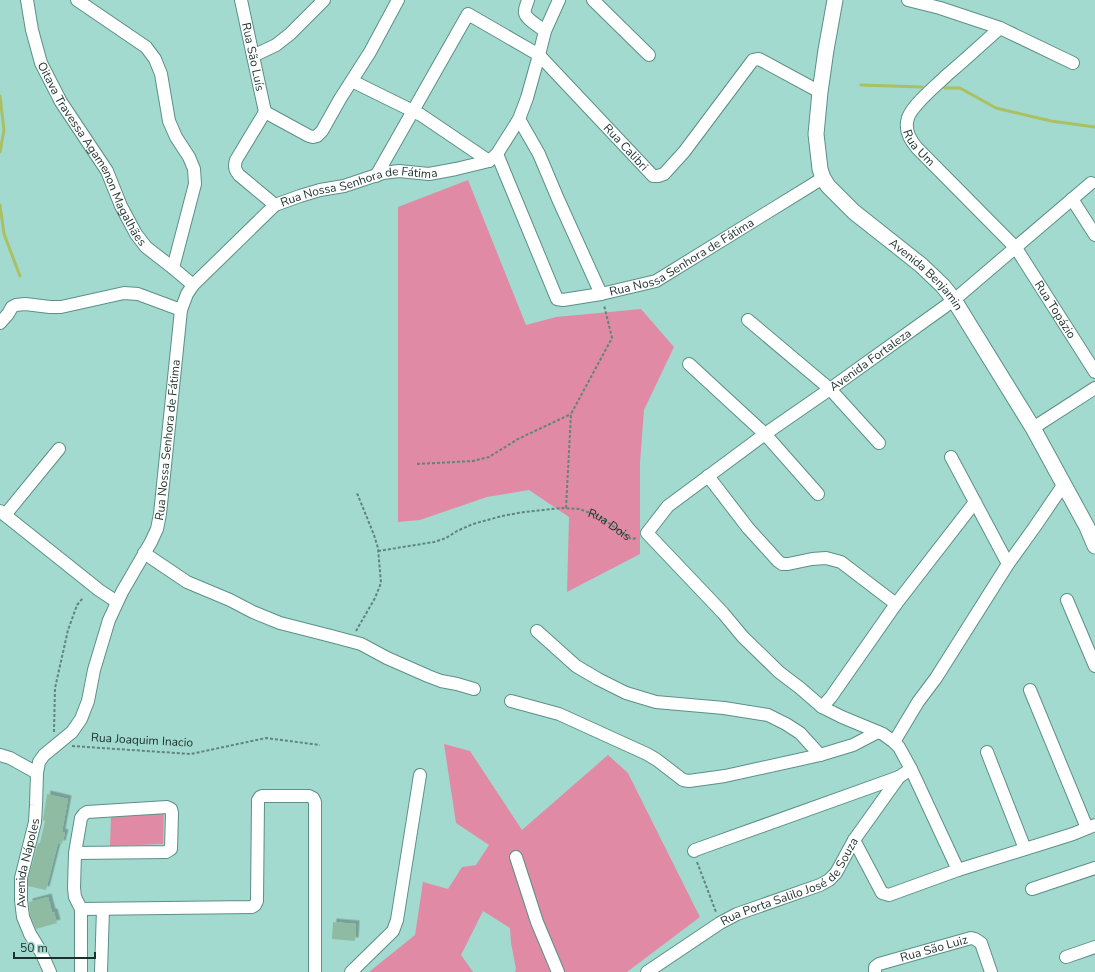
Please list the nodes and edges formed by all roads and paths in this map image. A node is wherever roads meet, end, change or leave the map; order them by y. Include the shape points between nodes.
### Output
1 (27, 0) edge
2 (77, 0) edge
3 (241, 0) edge
4 (324, 0) edge
5 (398, 0) edge
6 (528, 0) edge
7 (559, 0) edge
8 (593, 0) edge
9 (835, 0) edge
10 (908, 0) edge
11 (1000, 28) junction
12 (545, 31) junction
13 (539, 55) junction
14 (253, 56) junction
15 (649, 56) dead end
16 (1074, 62) dead end
17 (352, 81) junction
18 (820, 92) junction
19 (265, 112) junction
20 (413, 112) junction
21 (519, 119) junction
22 (493, 158) junction
23 (376, 176) junction
24 (823, 178) junction
25 (1091, 183) dead end
26 (1072, 199) junction
27 (275, 205) junction
28 (1095, 235) edge
29 (1016, 248) junction
30 (173, 268) junction
31 (193, 284) junction
32 (601, 294) junction
33 (954, 300) junction
34 (181, 310) junction
35 (748, 320) dead end
36 (0, 323) edge
37 (689, 364) dead end
38 (1095, 372) edge
39 (1095, 388) edge
40 (830, 389) junction
41 (571, 414) junction
42 (1033, 428) junction
43 (765, 434) junction
44 (880, 443) dead end
45 (59, 450) dead end
46 (951, 456) dead end
47 (417, 464) dead end
48 (708, 476) junction
49 (1064, 484) junction
50 (357, 493) dead end
51 (818, 494) dead end
52 (975, 502) junction
53 (566, 508) junction
54 (3, 513) edge
55 (1091, 525) edge
56 (647, 533) junction
57 (1095, 546) edge
58 (378, 551) junction
59 (144, 553) junction
60 (1008, 564) junction
61 (83, 598) dead end
62 (1067, 600) dead end
63 (117, 602) junction
64 (896, 604) junction
65 (537, 630) dead end
66 (350, 641) junction
67 (1095, 666) edge
68 (474, 690) dead end
69 (1030, 690) dead end
70 (511, 701) dead end
71 (822, 707) junction
72 (878, 732) junction
73 (55, 740) junction
74 (894, 742) junction
75 (320, 745) dead end
76 (987, 752) dead end
77 (0, 754) edge
78 (820, 755) junction
79 (911, 769) junction
80 (37, 773) junction
81 (420, 775) dead end
82 (899, 777) junction
83 (1091, 826) edge
84 (854, 840) junction
85 (1025, 849) junction
86 (694, 851) joint
87 (75, 852) junction
88 (516, 857) dead end
89 (1095, 868) edge
90 (958, 870) junction
91 (1032, 889) dead end
92 (81, 909) junction
93 (103, 909) junction
94 (720, 923) junction
95 (1095, 947) edge
96 (1066, 957) dead end
97 (877, 968) edge
98 (652, 970) edge
99 (50, 972) edge
100 (81, 972) edge
101 (101, 972) edge
102 (315, 972) edge
103 (351, 972) edge
104 (558, 972) edge
105 (991, 972) edge

1 - 30 street, Oitava Travessa Agamenon Magalhães via 41,64 61,102 107,171 136,234 146,247
2 - 30 street via 146,47 155,59 161,74 169,121 194,169 195,184
3 - 14 street, Rua São Luís
4 - 14 street via 290,34
5 - 17 street
6 - 12 street via 524,13 526,18
7 - 12 street
8 - 15 street
9 - 18 street, Avenida Benjamin
10 - 11 street
11 - 16 street
11 - 29 street, Rua Um via 916,105 908,118 907,128 909,138 917,148
12 - 13 street
13 - 18 street, Rua Calibri via 653,176 664,174 684,152 756,58
13 - 20 street via 468,14
13 - 21 street
14 - 19 street, Rua São Luís
17 - 19 street via 317,136 309,136
17 - 20 street
18 - 24 street, Avenida Benjamin via 816,134
19 - 27 street via 236,160 235,170 238,176
20 - 22 street
20 - 23 street
21 - 22 street
21 - 32 street, Rua Nossa Senhora de Fátima via 539,154
22 - 23 street, Rua Nossa Senhora de Fátima via 429,174 399,171
22 - 32 street via 557,299
23 - 27 street, Rua Nossa Senhora de Fátima
24 - 32 street, Rua Nossa Senhora de Fátima via 656,281
24 - 33 street, Avenida Benjamin via 854,212 921,265
25 - 26 street, Avenida Fortaleza
26 - 28 street
26 - 29 street, Avenida Fortaleza
27 - 31 street, Rua Nossa Senhora de Fátima
29 - 33 street, Avenida Fortaleza
29 - 38 street, Rua Topázio
30 - 31 street, Oitava Travessa Agamenon Magalhães
31 - 34 street, Rua Nossa Senhora de Fátima
32 - 41 path via 612,338
33 - 40 street, Avenida Fortaleza
33 - 42 street, Avenida Benjamin
34 - 36 street via 138,294 124,292 50,308 16,305
34 - 59 street, Rua Nossa Senhora de Fátima via 160,514 157,529
35 - 40 street
37 - 43 street
39 - 42 street
40 - 43 street, Avenida Fortaleza
40 - 44 street
41 - 47 path via 518,438 489,457
41 - 53 path
42 - 49 street, Avenida Benjamin
43 - 48 street, Avenida Fortaleza
43 - 51 street
45 - 54 street
46 - 52 street
48 - 56 street, Avenida Fortaleza via 668,506
48 - 64 street via 748,528 782,564 826,558 841,562
49 - 55 street, Avenida Benjamin
49 - 60 street
50 - 58 path via 374,534
52 - 60 street
52 - 64 street
53 - 56 path, Rua Dois via 579,509 599,516 631,539
53 - 58 path, Rua Dois via 502,516 474,524 434,542
54 - 63 street
55 - 57 street, Avenida Benjamin
56 - 71 street, Rua Dois via 743,637 779,672
58 - 66 path via 381,583
59 - 63 street, Rua Nossa Senhora de Fátima
59 - 66 street via 187,582 253,612 280,623
60 - 74 street
61 - 73 path via 77,605 68,630 54,688
62 - 67 street
63 - 73 street, Rua Nossa Senhora de Fátima via 109,620 88,701 81,718 72,732
64 - 71 street
65 - 78 street via 576,666 626,693 656,702 768,715 800,733
66 - 68 street via 434,678
69 - 83 street
70 - 78 street via 559,714 647,754 683,780 725,776
71 - 72 street, Rua Dois
72 - 74 street, Rua Dois
72 - 78 street via 853,745
73 - 75 path, Rua Joaquim Inacio via 191,754 266,738
73 - 80 street, Rua Nossa Senhora de Fátima via 39,762
74 - 79 street
76 - 85 street
77 - 80 street
79 - 82 street, Rua Porta Salilo José de Souza
79 - 90 street
80 - 99 street, Avenida Nápoles via 35,822 21,878 21,900 23,917
81 - 103 street via 393,932
82 - 84 street, Rua Porta Salilo José de Souza
82 - 86 street
83 - 85 street
84 - 90 street via 882,893 889,894
84 - 94 street, Rua Porta Salilo José de Souza via 836,873 829,880 737,914
85 - 90 street
86 - 94 path
87 - 87 street via 169,851 172,813 167,807 87,812 81,818
87 - 92 street via 74,888
88 - 104 street via 537,922
89 - 91 street
92 - 93 street
92 - 100 street
93 - 101 street
93 - 102 street via 252,907 257,901 258,800 262,796 309,796 315,802
94 - 98 street, Rua Porta Salilo José de Souza
95 - 96 street
97 - 105 street, Rua São Luiz via 971,938 981,943

